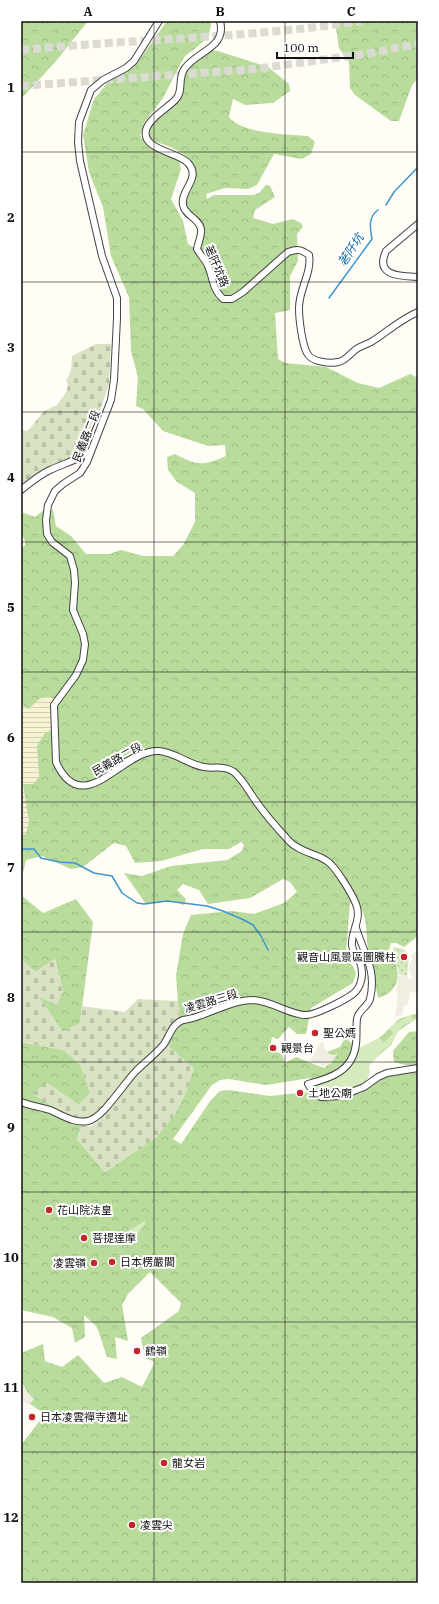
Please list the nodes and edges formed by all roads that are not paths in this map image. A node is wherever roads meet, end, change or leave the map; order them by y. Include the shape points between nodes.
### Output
1 (160, 21) edge
2 (220, 21) edge
3 (418, 224) edge
4 (418, 277) edge
5 (418, 312) edge
6 (90, 452) junction
7 (21, 490) edge
8 (356, 928) junction
9 (418, 1068) edge
10 (21, 1102) edge

1 - 6 street, 民義路二段 via 134,61 91,90 79,122 80,161 102,256 117,298 112,393
2 - 5 street, 荖阡坑路 via 221,35 217,42 184,69 180,77 180,93 176,100 146,129 149,141 157,148 181,157 189,163 193,179 184,195 183,205 201,227 197,249 208,264 216,292 223,298 232,298 243,292 288,252 303,250 310,262 299,307 307,354 311,358 329,362 339,362
3 - 4 street via 386,251 383,257 388,272 395,276
6 - 7 street via 39,476
6 - 8 street, 民義路二段 via 80,473 55,491 48,505 46,520 52,542 70,556 75,583 73,610 85,644 83,660 76,675 54,705 56,762 60,771 75,784 93,784 138,757 159,751 204,767 224,767 242,781 291,843 326,860 335,868 357,906
8 - 9 street via 370,964 372,977 369,1003 357,1017 354,1055 337,1074 308,1084 313,1092 321,1097 341,1096 364,1087 387,1073
8 - 10 street, 凌雲路三段 via 351,943 363,972 362,980 354,994 306,1016 255,1000 221,1007 182,1020 175,1025 164,1044 133,1074 104,1109 94,1119 86,1122

